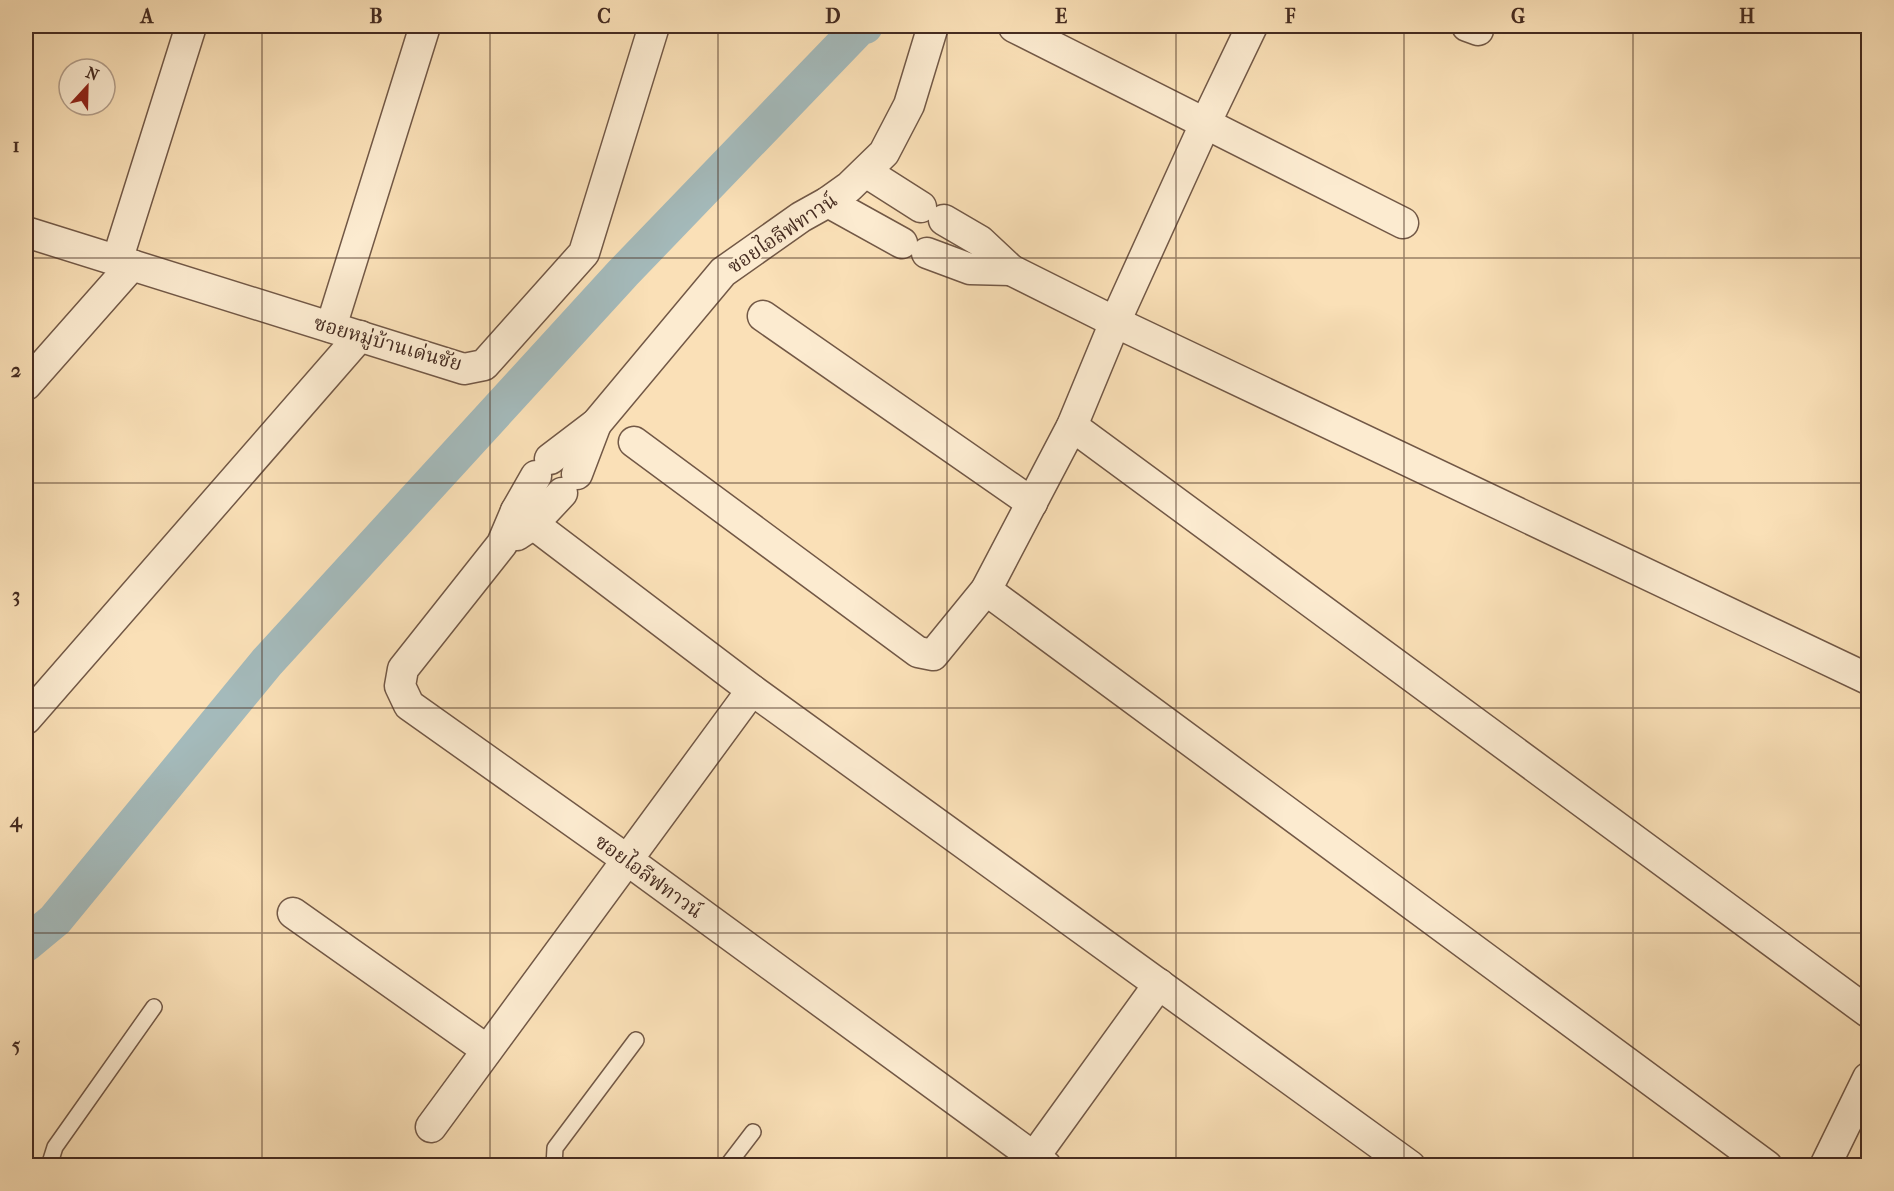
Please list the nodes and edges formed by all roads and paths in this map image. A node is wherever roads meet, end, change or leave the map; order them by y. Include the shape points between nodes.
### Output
1 (191, 26) edge
2 (425, 26) edge
3 (654, 26) edge
4 (933, 26) edge
5 (1252, 26) edge
6 (1014, 27) dead end
7 (1205, 124) junction
8 (866, 172) junction
9 (828, 202) junction
10 (1403, 223) dead end
11 (26, 232) edge
12 (125, 263) junction
13 (1011, 270) junction
14 (763, 316) dead end
15 (1114, 322) junction
16 (331, 327) junction
17 (360, 336) junction
18 (26, 385) edge
19 (596, 424) junction
20 (1072, 426) junction
21 (634, 442) dead end
22 (1032, 503) junction
23 (524, 518) junction
24 (986, 590) junction
25 (1869, 679) edge
26 (752, 690) junction
27 (26, 719) edge
28 (626, 859) junction
29 (293, 914) dead end
30 (1158, 984) junction
31 (154, 1007) dead end
32 (1869, 1012) edge
33 (636, 1040) dead end
34 (487, 1050) junction
35 (1869, 1078) edge
36 (430, 1127) dead end
37 (753, 1132) dead end
38 (1040, 1161) edge
39 (50, 1166) edge
40 (554, 1166) edge
41 (727, 1166) edge
42 (1410, 1166) edge
43 (1767, 1166) edge
44 (1825, 1166) edge

1 - 12 street
2 - 16 street
3 - 17 street, ซอยหมู่บ้านเด่นชัย via 584,253 484,365 464,369
4 - 8 street, ซอยไอลีฟทาวน์ via 909,105 884,153
5 - 7 street
6 - 7 street
7 - 10 street
7 - 15 street
8 - 9 street, ซอยไอลีฟทาวน์
8 - 13 street via 980,241
9 - 13 street via 914,248 970,269
9 - 19 street, ซอยไอลีฟทาวน์ via 723,272
11 - 12 street, ซอยหมู่บ้านเด่นชัย
12 - 16 street, ซอยหมู่บ้านเด่นชัย
12 - 18 street
13 - 15 street
14 - 22 street
15 - 20 street
15 - 25 street
16 - 17 street, ซอยหมู่บ้านเด่นชัย
17 - 27 street
19 - 23 street, ซอยไอลีฟทาวน์ via 570,484
19 - 23 street, ซอยไอลีฟทาวน์ via 543,467
20 - 22 street
20 - 32 street
21 - 24 street via 918,652 935,653
22 - 24 street
23 - 26 street
23 - 28 street, ซอยไอลีฟทาวน์ via 403,669 400,686 409,705
24 - 43 street
26 - 28 street
26 - 30 street
28 - 34 street
28 - 38 street, ซอยไอลีฟทาวน์
29 - 34 street
30 - 38 street
30 - 42 street
31 - 39 lane via 55,1147
33 - 40 lane via 555,1148
34 - 36 street
35 - 44 street
37 - 41 lane

